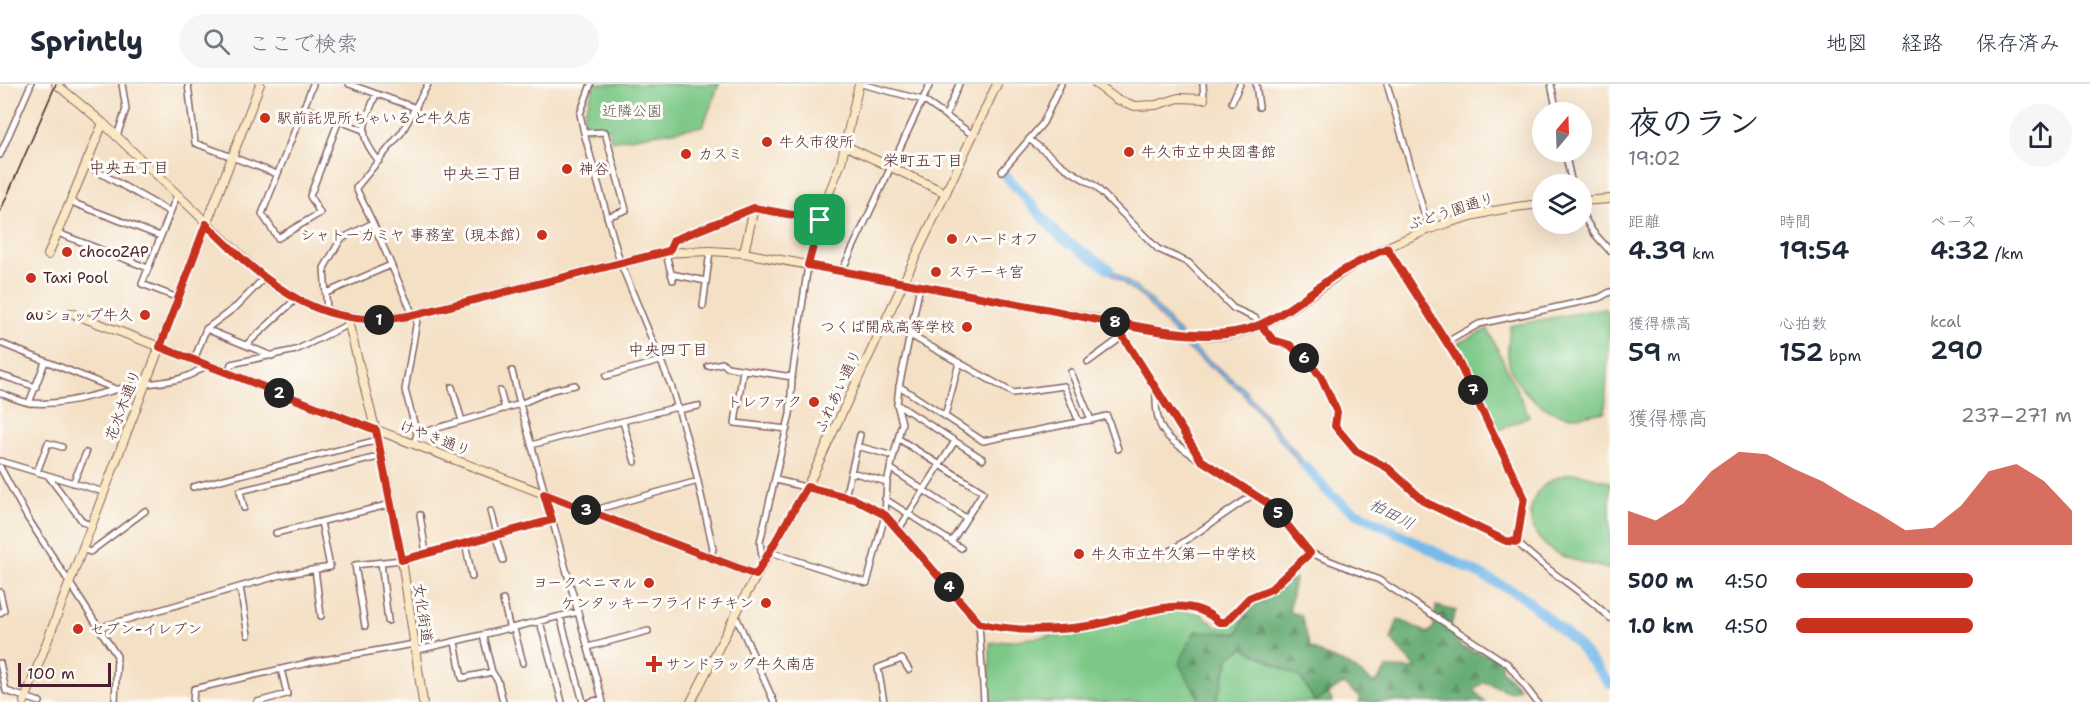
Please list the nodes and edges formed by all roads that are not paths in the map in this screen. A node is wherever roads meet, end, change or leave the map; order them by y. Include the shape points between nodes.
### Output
1 (31, 84) edge
2 (56, 84) edge
3 (122, 84) edge
4 (188, 84) edge
5 (260, 84) edge
6 (313, 84) edge
7 (349, 84) edge
8 (428, 84) edge
9 (591, 84) edge
10 (860, 84) edge
11 (930, 84) edge
12 (959, 84) edge
13 (997, 84) edge
14 (1062, 84) edge
15 (1096, 84) edge
16 (1203, 84) edge
17 (1240, 84) edge
18 (1257, 84) edge
19 (1387, 84) edge
20 (1551, 84) edge
21 (66, 87) edge
22 (376, 94) junction
23 (1204, 99) joint
24 (923, 100) junction
25 (1232, 102) dead end
26 (1555, 102) edge
27 (1259, 106) dead end
28 (303, 107) junction
29 (416, 108) junction
30 (946, 115) junction
31 (339, 120) junction
32 (104, 123) junction
33 (363, 130) junction
34 (584, 133) junction
35 (973, 135) junction
36 (117, 136) junction
37 (1029, 139) junction
38 (846, 146) junction
39 (0, 155) edge
40 (231, 157) junction
41 (379, 161) junction
42 (86, 165) junction
43 (891, 168) junction
44 (1002, 171) dead end
45 (277, 174) junction
46 (946, 194) junction
47 (177, 195) junction
48 (1610, 199) edge
49 (1592, 200) edge
50 (71, 202) junction
51 (1532, 205) edge
52 (754, 208) junction
53 (170, 212) junction
54 (607, 217) junction
55 (820, 220) junction
56 (374, 223) junction
57 (206, 224) junction
58 (1429, 230) junction
59 (1592, 230) edge
60 (58, 233) junction
61 (160, 236) junction
62 (1387, 248) junction
63 (710, 250) junction
64 (669, 251) junction
65 (1610, 251) edge
66 (744, 253) junction
67 (48, 255) dead end
68 (620, 262) junction
69 (391, 265) junction
70 (808, 265) junction
71 (148, 268) junction
72 (842, 271) junction
73 (264, 278) junction
74 (706, 281) junction
75 (905, 283) junction
76 (920, 286) junction
77 (1610, 292) edge
78 (326, 293) junction
79 (178, 298) junction
80 (296, 299) junction
81 (703, 306) dead end
82 (327, 311) junction
83 (70, 313) dead end
84 (415, 314) junction
85 (347, 321) junction
86 (1114, 322) junction
87 (1261, 325) junction
88 (206, 329) junction
89 (910, 335) junction
90 (1122, 337) junction
91 (1447, 342) junction
92 (0, 343) edge
93 (246, 345) junction
94 (160, 347) junction
95 (272, 356) junction
96 (194, 360) junction
97 (660, 361) junction
98 (45, 362) junction
99 (1088, 362) dead end
100 (959, 363) junction
101 (207, 365) junction
102 (708, 366) dead end
103 (743, 370) junction
104 (512, 371) dead end
105 (1071, 372) dead end
106 (228, 373) junction
107 (0, 375) edge
108 (606, 376) dead end
109 (792, 377) junction
110 (145, 385) junction
111 (574, 385) dead end
112 (899, 386) junction
113 (36, 387) junction
114 (452, 387) dead end
115 (118, 390) junction
116 (500, 391) dead end
117 (1156, 391) junction
118 (0, 393) edge
119 (29, 403) junction
120 (520, 405) junction
121 (897, 405) junction
122 (698, 406) dead end
123 (505, 409) junction
124 (678, 409) junction
125 (945, 416) junction
126 (1091, 420) junction
127 (462, 421) junction
128 (623, 422) junction
129 (1077, 422) junction
130 (787, 429) junction
131 (376, 430) junction
132 (417, 434) junction
133 (860, 435) dead end
134 (899, 439) junction
135 (378, 440) junction
136 (955, 441) junction
137 (414, 444) junction
138 (531, 445) junction
139 (857, 446) junction
140 (62, 447) dead end
141 (1118, 449) dead end
142 (86, 453) dead end
143 (382, 456) junction
144 (893, 456) junction
145 (983, 459) dead end
146 (1201, 460) junction
147 (0, 461) edge
148 (635, 462) dead end
149 (941, 465) junction
150 (0, 466) edge
151 (890, 468) junction
152 (37, 472) junction
153 (851, 472) junction
154 (48, 476) junction
155 (776, 480) junction
156 (698, 481) junction
157 (887, 482) junction
158 (74, 483) junction
159 (193, 487) dead end
160 (807, 487) junction
161 (924, 491) junction
162 (104, 492) junction
163 (544, 494) junction
164 (1254, 494) junction
165 (845, 496) junction
166 (885, 499) junction
167 (391, 504) junction
168 (244, 508) dead end
169 (145, 511) dead end
170 (491, 511) dead end
171 (420, 515) dead end
172 (885, 515) junction
173 (908, 515) junction
174 (600, 516) junction
175 (966, 518) junction
176 (552, 520) junction
177 (321, 522) junction
178 (91, 525) junction
179 (899, 529) junction
180 (276, 532) dead end
181 (496, 533) junction
182 (952, 541) junction
183 (465, 542) junction
184 (1517, 542) junction
185 (961, 548) dead end
186 (82, 549) junction
187 (770, 552) junction
188 (1169, 552) dead end
189 (426, 553) junction
190 (1310, 553) junction
191 (711, 558) junction
192 (402, 560) junction
193 (503, 560) dead end
194 (381, 562) junction
195 (763, 564) junction
196 (315, 569) junction
197 (756, 575) junction
198 (472, 577) dead end
199 (70, 580) junction
200 (240, 587) junction
201 (0, 592) edge
202 (503, 600) dead end
203 (578, 612) junction
204 (0, 613) edge
205 (735, 614) junction
206 (321, 616) dead end
207 (560, 616) junction
208 (1610, 618) edge
209 (388, 621) dead end
210 (540, 622) junction
211 (979, 623) junction
212 (365, 626) dead end
213 (101, 627) junction
214 (512, 630) junction
215 (648, 631) dead end
216 (248, 636) dead end
217 (483, 636) junction
218 (455, 642) junction
219 (588, 647) junction
220 (414, 648) junction
221 (523, 663) dead end
222 (1, 664) edge
223 (281, 669) junction
224 (909, 670) dead end
225 (492, 672) junction
226 (6, 691) junction
227 (0, 695) edge
228 (25, 700) edge
229 (602, 700) edge
230 (40, 702) edge
231 (115, 702) edge
232 (193, 702) edge
233 (257, 702) edge
234 (423, 702) edge
235 (503, 702) edge
236 (562, 702) edge
237 (583, 702) edge
238 (590, 702) edge
239 (691, 702) edge
240 (774, 702) edge
241 (884, 702) edge
242 (984, 702) edge
243 (1537, 702) edge

1 - 39 street
2 - 21 street, ぶどう園通り
3 - 36 street via 126,109
4 - 40 street via 195,143
5 - 40 street, 花水木通り
6 - 28 street
7 - 22 street
8 - 29 street
9 - 34 street via 579,114
10 - 24 street
10 - 38 street
11 - 24 street
12 - 30 street
13 - 35 street, ふれあい通り
14 - 37 street via 1043,123
15 - 23 street via 1116,99 1136,106 1179,98
16 - 23 street
17 - 25 street
18 - 27 street
19 - 58 street
20 - 26 street
21 - 32 street, ぶどう園通り
22 - 29 street
22 - 33 street
24 - 30 street
24 - 43 street
28 - 31 street
28 - 45 street
29 - 41 street
30 - 35 street
31 - 33 street
31 - 45 street via 310,196 320,213 278,238 262,214
32 - 36 street, ぶどう園通り
32 - 42 street
33 - 41 street via 366,146
34 - 54 street
34 - 54 street via 605,132 626,210
35 - 46 street, ふれあい通り
36 - 47 street, ぶどう園通り
37 - 44 street
37 - 87 street via 1095,186 1158,249 1189,262 1233,308
38 - 43 street
38 - 55 street
40 - 45 street
40 - 57 street, 花水木通り
41 - 56 street via 356,188
42 - 50 street
42 - 53 street
43 - 46 street
43 - 72 street
46 - 75 street, ふれあい通り
47 - 53 street
47 - 57 street, ぶどう園通り
48 - 49 street
50 - 60 street
50 - 61 street
51 - 58 street, ぶどう園通り via 1494,210
52 - 55 street
52 - 64 street via 674,240
52 - 66 street
53 - 61 street
54 - 68 street
55 - 70 street
56 - 69 street
56 - 78 street via 341,239 324,268
57 - 73 street, ぶどう園通り
57 - 79 street, 花水木通り
58 - 62 street, ぶどう園通り
59 - 65 street
60 - 67 street
60 - 71 street
61 - 71 street
62 - 87 street, ぶどう園通り via 1341,272
62 - 91 street
63 - 64 street, ぶどう園通り
63 - 66 street, ぶどう園通り
63 - 74 street
64 - 68 street, ぶどう園通り
64 - 74 street via 672,277
66 - 70 street, ぶどう園通り
68 - 84 street, ぶどう園通り
68 - 97 street
69 - 78 street
69 - 84 street
70 - 72 street, ぶどう園通り
70 - 109 street
71 - 79 street via 142,284
72 - 75 street, ぶどう園通り
73 - 80 street, ぶどう園通り
73 - 88 street via 237,306
74 - 81 street
75 - 76 street, ぶどう園通り
75 - 160 street, ふれあい通り
76 - 86 street, ぶどう園通り
76 - 89 street
77 - 91 street via 1599,298 1479,324
78 - 82 street
79 - 94 street, 花水木通り
80 - 82 street, ぶどう園通り
80 - 93 street
82 - 85 street, ぶどう園通り
83 - 94 street, けやき通り
84 - 85 street, ぶどう園通り via 379,321
84 - 132 street via 405,390
85 - 95 street via 296,350
85 - 131 street, 女化街道
86 - 87 street, ぶどう園通り via 1217,336
86 - 90 street
87 - 184 street via 1273,340 1290,345 1320,375 1337,412 1335,426 1356,451 1388,468 1425,502 1446,514 1506,541
88 - 93 street
88 - 96 street
89 - 100 street
89 - 112 street
90 - 99 street
90 - 117 street
91 - 184 street via 1524,497
92 - 98 street
93 - 95 street
94 - 96 street, けやき通り
94 - 110 street, 花水木通り
95 - 106 street via 231,364
96 - 101 street, けやき通り
97 - 108 street
97 - 124 street
98 - 113 street
98 - 115 street
100 - 125 street
100 - 129 street via 1012,393 1064,386
101 - 106 street, けやき通り
101 - 110 street via 176,381
102 - 103 street via 723,363
103 - 109 street
103 - 130 street via 735,423
104 - 120 street
105 - 126 street
106 - 131 street, けやき通り
107 - 113 street
109 - 130 street
110 - 115 street
110 - 162 street, 花水木通り
111 - 120 street
112 - 121 street
112 - 125 street
113 - 119 street
114 - 127 street
115 - 119 street via 69,401
116 - 123 street
117 - 146 street
117 - 146 street via 1157,423 1169,439
118 - 119 street
120 - 123 street
120 - 138 street
121 - 134 street via 902,423
121 - 136 street
122 - 124 street
123 - 127 street
124 - 128 street
124 - 156 street
125 - 129 street via 983,441
126 - 129 street
126 - 141 street via 1107,416
127 - 132 street
128 - 138 street
128 - 148 street
130 - 155 street
131 - 135 street, 女化街道
131 - 137 street, けやき通り
132 - 137 street
133 - 139 street
134 - 144 street
134 - 149 street
135 - 143 street, 女化街道
135 - 159 street
136 - 145 street
136 - 149 street
137 - 163 street, けやき通り
138 - 163 street
139 - 144 street
139 - 153 street
140 - 152 street via 48,443
142 - 158 street
143 - 167 street, 女化街道
143 - 168 street via 240,490
144 - 151 street
146 - 164 street
147 - 152 street
149 - 161 street
149 - 175 street via 983,492
150 - 199 street via 27,517
151 - 157 street
151 - 161 street
152 - 154 street
153 - 157 street
153 - 165 street
154 - 158 street
154 - 178 street via 83,522
155 - 160 street
155 - 195 street via 760,542
156 - 174 street via 602,508
156 - 191 street via 713,548
157 - 166 street
158 - 162 street
160 - 165 street
160 - 187 street, ふれあい通り
161 - 173 street
161 - 175 street
162 - 178 street, 花水木通り
163 - 174 street, けやき通り
163 - 176 street
164 - 188 street
164 - 190 street via 1272,506
165 - 172 street
166 - 172 street
166 - 173 street
167 - 177 street
167 - 192 street, 女化街道
169 - 186 street via 90,552
170 - 181 street
171 - 189 street
172 - 179 street
172 - 187 street via 867,583
173 - 179 street
173 - 182 street
174 - 191 street, けやき通り
175 - 182 street
176 - 181 street
176 - 203 street
177 - 180 street
177 - 196 street via 330,567
178 - 186 street, 花水木通り
179 - 211 street
181 - 183 street
181 - 193 street
182 - 185 street
183 - 189 street
183 - 198 street
184 - 208 street
186 - 199 street, 花水木通り
187 - 195 street, ふれあい通り
189 - 192 street
190 - 211 street via 1271,589 1249,598 1226,622 1183,606 1089,626 997,628
190 - 243 street via 1379,580 1490,651 1508,664
191 - 197 street, けやき通り
192 - 194 street
192 - 220 street, 女化街道
194 - 209 street
194 - 212 street via 355,565
195 - 197 street, ふれあい通り
196 - 200 street
196 - 206 street
197 - 205 street, ふれあい通り
199 - 213 street
199 - 228 street, 花水木通り
200 - 213 street
200 - 216 street
201 - 204 street via 4,609
202 - 214 street
203 - 207 street
203 - 219 street
205 - 239 street, ふれあい通り
205 - 240 street
207 - 210 street
207 - 237 street
210 - 214 street
210 - 236 street
211 - 242 street
213 - 231 street via 117,656
214 - 217 street
214 - 221 street
215 - 219 street
217 - 218 street
217 - 225 street
218 - 220 street
218 - 225 street via 462,678
219 - 229 street
220 - 223 street
220 - 234 street, 女化街道
222 - 226 street
223 - 232 street via 194,689
223 - 233 street via 287,694
224 - 241 street via 902,659 878,668
225 - 235 street
226 - 227 street
226 - 228 street
228 - 230 street
229 - 238 street

